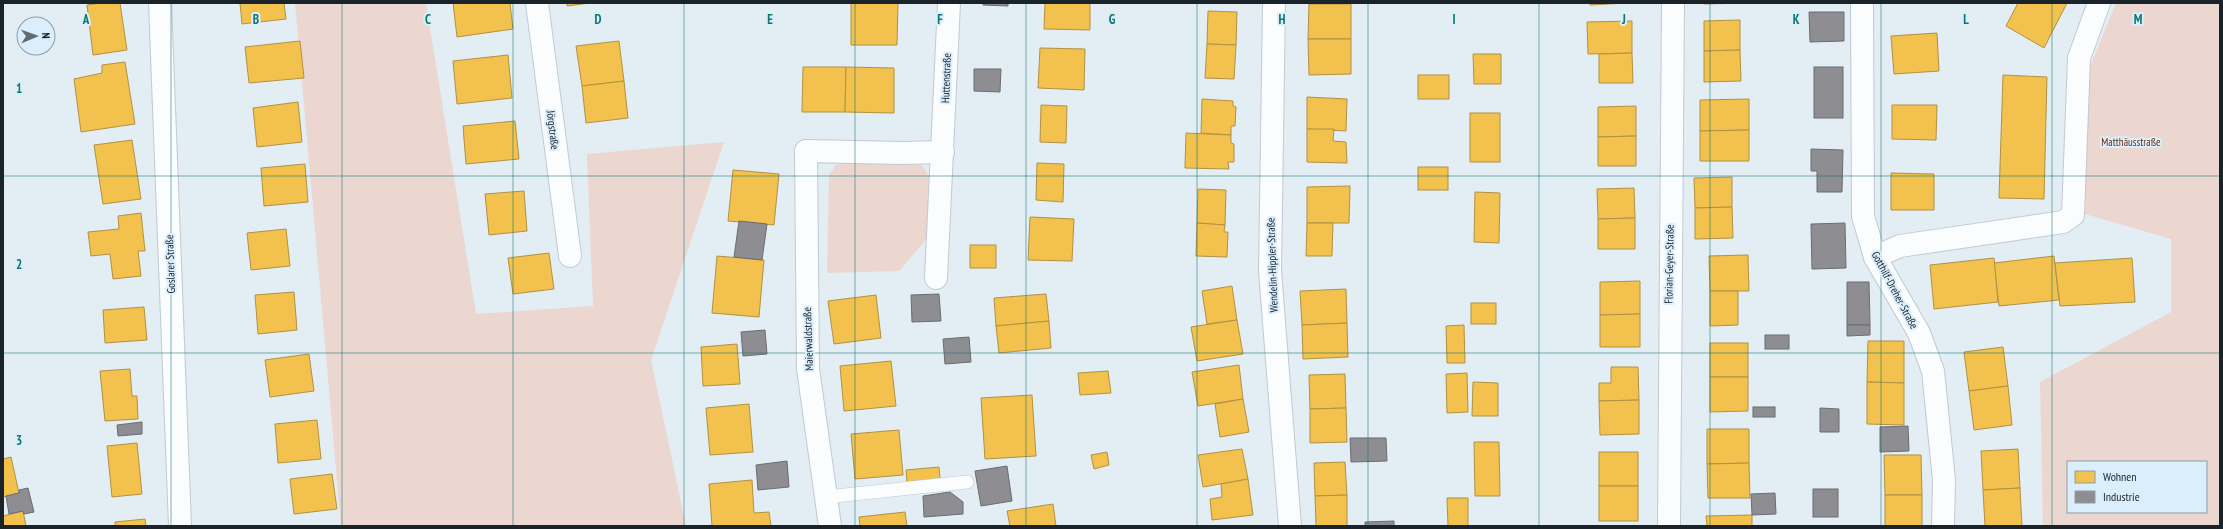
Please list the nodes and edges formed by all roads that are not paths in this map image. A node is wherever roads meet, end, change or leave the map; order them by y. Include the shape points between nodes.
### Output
1 (160, 3) edge
2 (537, 3) edge
3 (949, 3) edge
4 (1274, 3) edge
5 (1673, 3) edge
6 (1862, 3) edge
7 (2099, 3) edge
8 (943, 152) junction
9 (570, 256) dead end
10 (1875, 257) junction
11 (936, 278) dead end
12 (967, 482) dead end
13 (826, 497) junction
14 (180, 526) edge
15 (830, 526) edge
16 (1290, 526) edge
17 (1668, 526) edge
18 (1943, 526) edge

1 - 14 street, Goslarer Straße
2 - 9 street, Jörgstraße
3 - 8 street, Huttenstraße
4 - 16 street, Wendelin-Hippler-Straße via 1270,271
5 - 17 street, Florian-Geyer-Straße
6 - 10 street, Gotthilf-Dreher-Straße via 1863,216
7 - 10 street via 2079,58 2074,215 2063,222 1900,246
8 - 11 street, Huttenstraße
8 - 13 street, Maierwaldstraße via 806,151 808,369
10 - 18 street, Gotthilf-Dreher-Straße via 1919,333 1934,371 1944,480
12 - 13 lane
13 - 15 street, Maierwaldstraße

